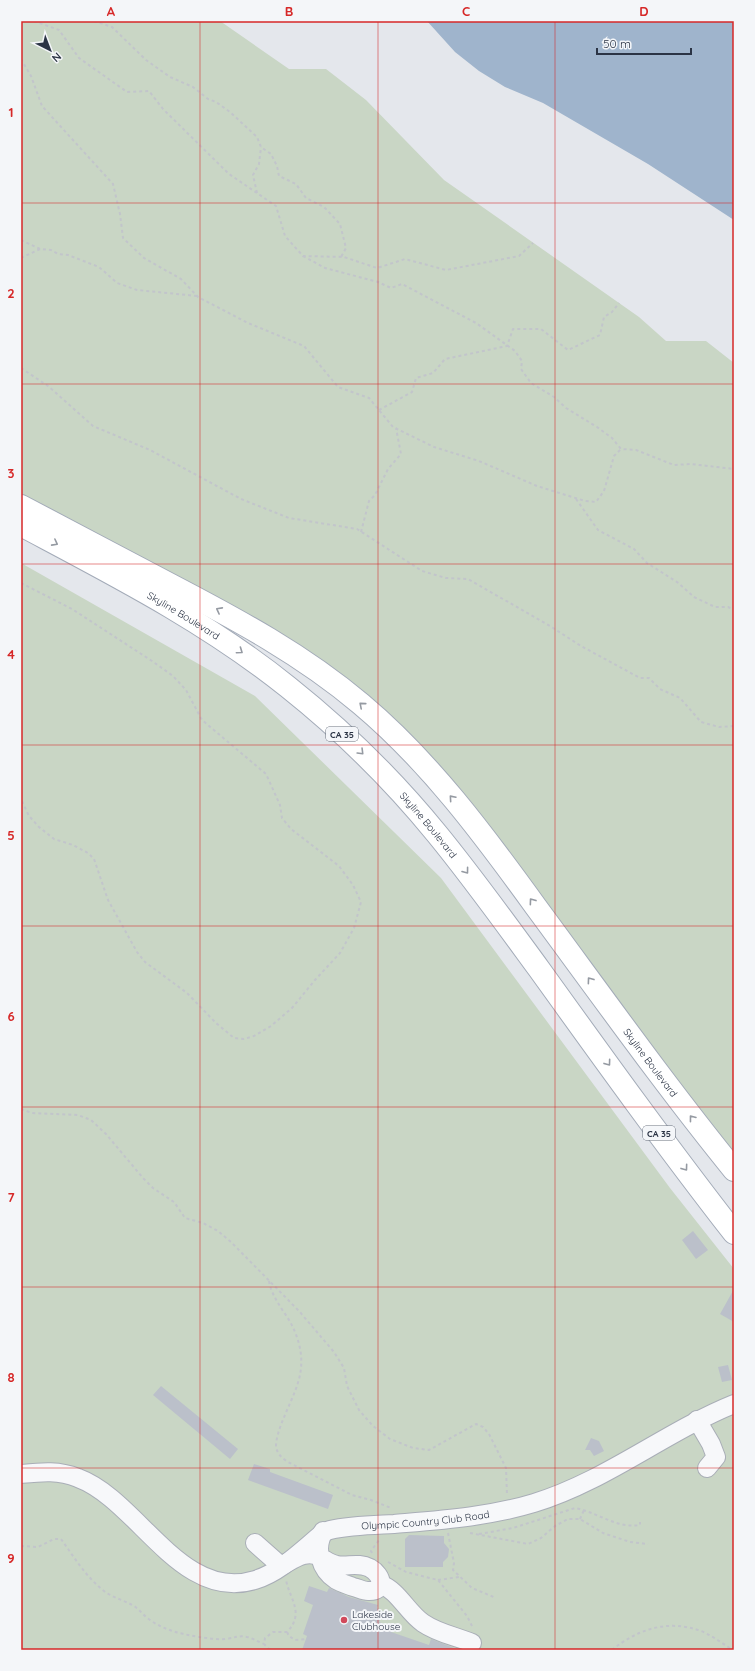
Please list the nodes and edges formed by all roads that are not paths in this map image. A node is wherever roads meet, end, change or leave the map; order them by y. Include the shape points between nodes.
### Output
1 (21, 506) edge
2 (21, 525) edge
3 (734, 1170) edge
4 (734, 1233) edge
5 (734, 1404) edge
6 (697, 1420) junction
7 (707, 1468) dead end
8 (21, 1474) edge
9 (318, 1530) junction
10 (255, 1543) dead end
11 (320, 1556) junction
12 (281, 1566) junction
13 (472, 1643) road end

3 -> 1 main road, Skyline Boulevard via 670,1089 478,830 426,768 380,721 336,683 268,637
2 -> 4 main road, Skyline Boulevard / CA 35 via 156,598 220,636 288,687 376,767 436,832
5 - 6 lane, Olympic Country Club Road
6 - 7 lane via 712,1444 716,1457
6 - 9 lane, Olympic Country Club Road via 583,1483 550,1497 507,1510 464,1518
8 - 12 lane, Olympic Country Club Road via 48,1472 79,1478 103,1492 174,1558 203,1576 225,1582 246,1582 264,1577
9 - 11 lane
9 - 12 lane, Olympic Country Club Road
10 - 12 lane
11 - 12 lane via 308,1553
11 - 13 lane via 329,1574 342,1582 368,1591 380,1584 390,1588 410,1611 428,1626

